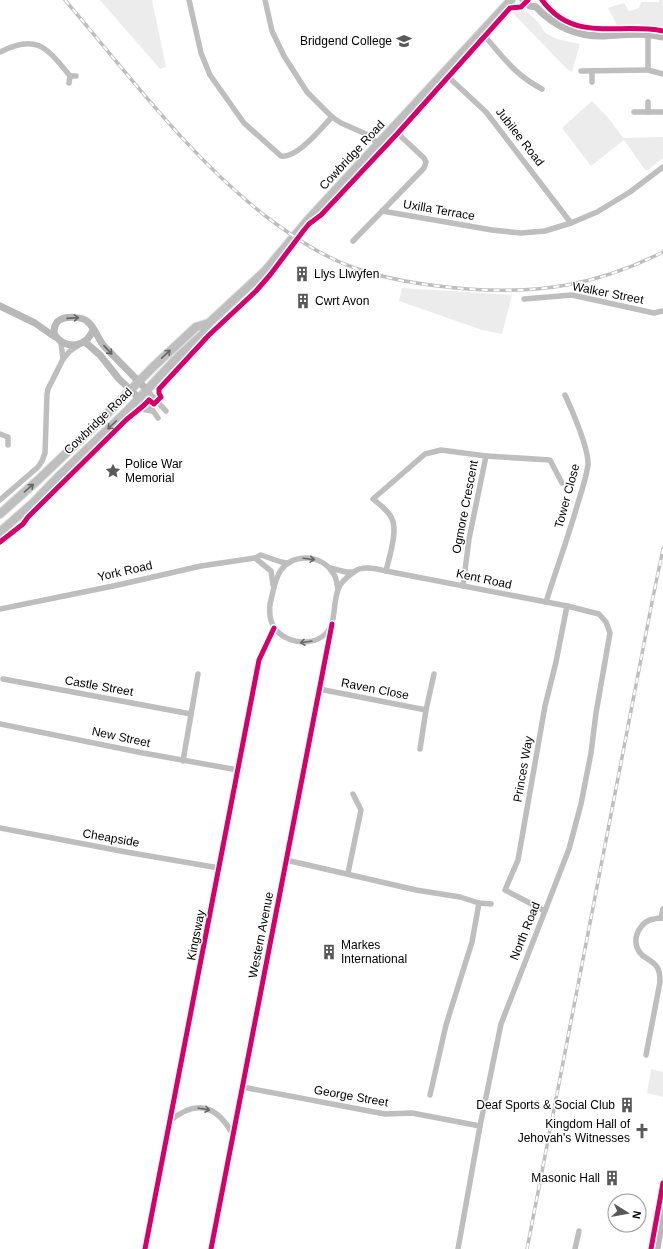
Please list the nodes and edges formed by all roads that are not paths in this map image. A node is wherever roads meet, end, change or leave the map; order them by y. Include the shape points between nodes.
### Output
1 (189, 0) edge
2 (264, 0) edge
3 (511, 0) edge
4 (523, 0) edge
5 (536, 3) edge
6 (481, 32) junction
7 (648, 34) junction
8 (663, 37) edge
9 (0, 52) edge
10 (581, 70) dead end
11 (592, 70) junction
12 (648, 70) junction
13 (444, 73) junction
14 (663, 74) edge
15 (70, 76) junction
16 (76, 76) dead end
17 (592, 82) dead end
18 (69, 83) dead end
19 (542, 89) dead end
20 (648, 102) dead end
21 (634, 112) dead end
22 (648, 112) junction
23 (663, 112) edge
24 (332, 117) junction
25 (393, 129) junction
26 (379, 144) junction
27 (663, 167) edge
28 (382, 211) junction
29 (571, 223) junction
30 (353, 241) dead end
31 (524, 299) dead end
32 (0, 306) edge
33 (663, 311) edge
34 (57, 322) junction
35 (35, 323) junction
36 (209, 323) junction
37 (93, 329) junction
38 (58, 340) junction
39 (83, 343) junction
40 (63, 359) junction
41 (139, 382) junction
42 (131, 390) junction
43 (147, 390) junction
44 (565, 395) dead end
45 (139, 398) junction
46 (128, 410) junction
47 (152, 410) junction
48 (166, 411) dead end
49 (158, 418) dead end
50 (0, 434) edge
51 (8, 445) dead end
52 (486, 456) junction
53 (562, 483) dead end
54 (0, 500) edge
55 (0, 514) edge
56 (0, 532) edge
57 (255, 558) junction
58 (287, 563) junction
59 (330, 568) junction
60 (386, 571) junction
61 (354, 572) junction
62 (463, 586) junction
63 (274, 587) junction
64 (338, 590) junction
65 (546, 602) junction
66 (567, 606) junction
67 (0, 609) edge
68 (606, 622) joint
69 (332, 624) junction
70 (274, 628) junction
71 (198, 674) dead end
72 (434, 674) dead end
73 (3, 679) dead end
74 (319, 689) junction
75 (426, 710) junction
76 (191, 714) junction
77 (0, 724) edge
78 (420, 749) dead end
79 (183, 761) junction
80 (238, 770) junction
81 (353, 794) dead end
82 (0, 828) edge
83 (286, 860) junction
84 (219, 868) junction
85 (348, 873) junction
86 (479, 903) junction
87 (491, 904) dead end
88 (663, 909) edge
89 (546, 911) junction
90 (662, 918) edge
91 (646, 1055) dead end
92 (242, 1087) junction
93 (430, 1095) dead end
94 (170, 1122) junction
95 (480, 1126) junction
96 (233, 1135) junction
97 (663, 1211) edge
98 (579, 1231) dead end
99 (145, 1249) edge
100 (211, 1249) edge
101 (458, 1249) edge
102 (575, 1249) edge
103 (657, 1249) edge

1 - 24 street via 210,75 244,123 281,156 285,157 299,151
2 - 24 street via 272,31 284,56 307,92
3 - 6 main road, Cowbridge Road
4 - 5 street via 530,6
5 - 7 street via 545,16 573,31 600,36
6 - 13 main road, Cowbridge Road
6 - 19 street via 510,66
7 - 8 street
7 - 12 street
9 - 15 street via 14,45 29,44 45,48
10 - 11 street
11 - 12 street
11 - 17 street
12 - 14 street
13 - 25 main road, Cowbridge Road
13 - 29 street, Jubilee Road via 486,112
15 - 16 street
15 - 18 street
20 - 22 street
21 - 22 street
22 - 23 street
24 - 26 street via 366,134
25 - 26 main road, Cowbridge Road
25 - 28 street, Uxilla Terrace via 426,162 424,168
26 - 36 main road, Cowbridge Road via 307,221 265,271
27 - 29 street, Uxilla Terrace via 630,192
28 - 29 street, Uxilla Terrace via 521,233 545,231
28 - 30 street, Uxilla Terrace
31 - 33 street, Walker Street via 572,295 654,313
32 - 35 street
34 - 35 street via 48,325
34 -> 37 street via 80,318 90,323
34 - 38 street via 54,333
35 - 38 street
41 -> 36 main road, Cowbridge Road via 196,326
36 - 43 main road, Cowbridge Road via 203,334
37 - 39 street via 89,339
37 -> 41 street via 104,346
38 - 39 street via 68,345
38 - 40 street
39 - 40 street via 70,350
39 - 42 street via 100,355
40 - 54 street via 46,394 45,453 42,461
41 - 42 main road, Cowbridge Road
41 - 43 street
42 - 45 street
55 -> 42 main road, Cowbridge Road
43 - 45 main road, Cowbridge Road
43 - 48 street
44 - 65 street, Tower Close via 572,409 588,464 575,514
45 - 46 main road, Cowbridge Road
45 - 47 street
46 - 47 street
46 -> 56 main road, Cowbridge Road
47 - 49 street
50 - 51 street via 8,437
52 - 53 street, Ogmore Crescent via 550,460
52 - 60 street, Ogmore Crescent via 441,450 426,454 373,499 392,517 394,524
52 - 62 street, Ogmore Crescent via 469,539
57 - 58 street, York Road via 261,555
57 - 63 street via 271,571
57 - 67 street, York Road via 202,566
58 -> 59 street via 308,558 316,559
58 - 63 street via 281,569
59 - 61 street, Kent Road
59 - 64 street
60 - 61 street, Kent Road via 364,568
60 - 62 street, Kent Road
61 - 64 street
62 - 65 street, Kent Road
63 - 70 street via 270,614
64 - 69 street
65 - 66 street, Kent Road
66 - 68 street, Kent Road via 599,614
66 - 89 street, Princes Way via 545,706 518,860 505,890
68 - 89 street, North Road via 610,633 581,804 569,849
69 -> 70 street via 315,640 299,643 286,638
69 - 74 street, Western Avenue
70 - 80 street, Kingsway via 259,660
71 - 76 street
72 - 75 street
73 - 76 street, Castle Street
74 - 75 street, Raven Close
74 - 83 street, Western Avenue
75 - 78 street
76 - 79 street
77 - 79 street, New Street
79 - 80 street, New Street
80 - 84 street, Kingsway
81 - 85 street via 361,810
82 - 84 street, Cheapside
83 - 85 street
83 - 92 street, Western Avenue
84 - 94 street, Kingsway
85 - 86 street
86 - 87 street
86 - 93 street via 472,942 446,1025
88 - 90 street
89 - 95 street, North Road via 501,1024
90 - 91 street via 653,918 642,925 636,939 639,951 653,962 660,972
92 - 95 street, George Street via 385,1114 412,1113
92 - 96 street, Western Avenue
94 -> 96 street via 190,1108 203,1108 220,1116
94 - 99 street, Kingsway
95 - 101 street, North Road
96 - 100 street, Western Avenue
97 - 103 street
98 - 102 street

